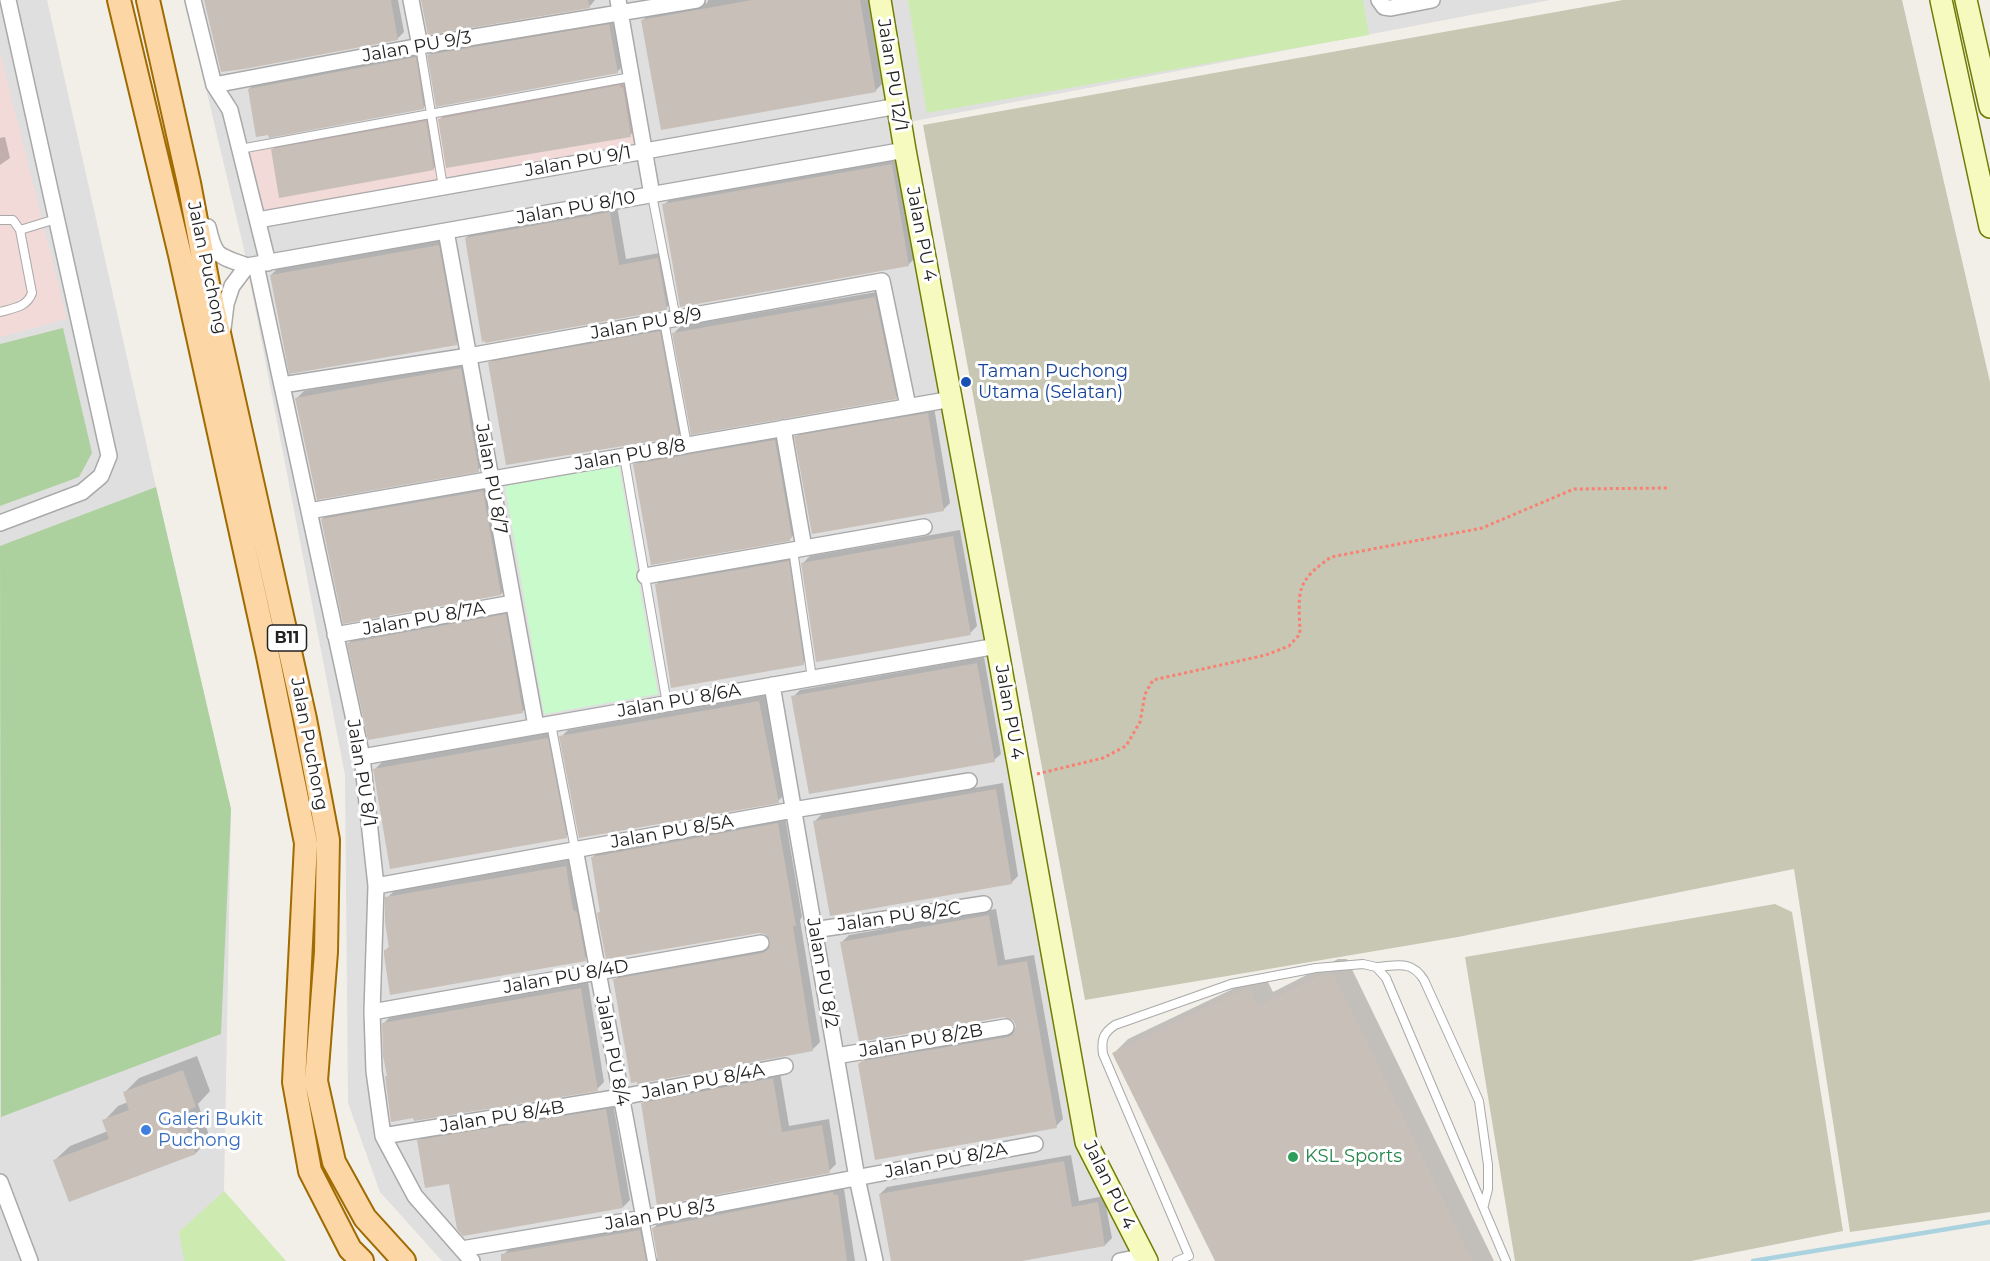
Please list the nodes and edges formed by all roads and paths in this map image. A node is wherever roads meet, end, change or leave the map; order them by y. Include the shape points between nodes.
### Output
1 (8, 0) edge
2 (119, 0) edge
3 (148, 0) edge
4 (193, 0) edge
5 (411, 0) edge
6 (697, 0) edge
7 (880, 0) edge
8 (1379, 0) edge
9 (1432, 0) edge
10 (1941, 0) edge
11 (1966, 0) edge
12 (619, 6) edge
13 (420, 46) junction
14 (631, 77) junction
15 (214, 85) junction
16 (898, 106) junction
17 (1990, 107) edge
18 (431, 114) junction
19 (240, 149) junction
20 (645, 150) junction
21 (905, 150) junction
22 (189, 183) junction
23 (443, 187) junction
24 (652, 195) junction
25 (56, 219) junction
26 (0, 220) edge
27 (258, 220) junction
28 (1990, 227) edge
29 (20, 230) junction
30 (446, 231) junction
31 (257, 264) junction
32 (0, 312) edge
33 (670, 320) junction
34 (221, 338) junction
35 (469, 356) junction
36 (282, 385) junction
37 (952, 399) junction
38 (908, 406) junction
39 (783, 428) junction
40 (687, 445) junction
41 (624, 456) junction
42 (491, 479) junction
43 (1669, 488) dead end
44 (309, 511) junction
45 (0, 523) edge
46 (924, 527) dead end
47 (799, 549) junction
48 (645, 576) junction
49 (513, 603) junction
50 (335, 635) junction
51 (997, 646) junction
52 (812, 678) junction
53 (772, 685) junction
54 (667, 704) junction
55 (543, 725) junction
56 (362, 757) junction
57 (1021, 778) junction
58 (969, 781) dead end
59 (794, 810) junction
60 (576, 849) junction
61 (376, 886) junction
62 (984, 904) dead end
63 (814, 930) junction
64 (761, 943) dead end
65 (1376, 967) junction
66 (597, 971) junction
67 (372, 1012) junction
68 (1006, 1027) dead end
69 (836, 1056) junction
70 (785, 1066) dead end
71 (621, 1097) junction
72 (383, 1136) junction
73 (1035, 1144) dead end
74 (857, 1178) junction
75 (0, 1182) edge
76 (1484, 1205) junction
77 (644, 1218) junction
78 (467, 1255) edge
79 (1190, 1258) edge
80 (1146, 1259) edge
81 (30, 1261) edge
82 (362, 1261) edge
83 (404, 1261) edge
84 (652, 1261) edge
85 (875, 1261) edge
86 (1120, 1261) edge
87 (1177, 1261) edge
88 (1506, 1261) edge

1 - 25 street
2 - 82 main road, Jalan Puchong / B11 via 180,255 306,843 294,1082 310,1171 350,1248
3 - 22 main road, Jalan Puchong / B11
4 - 15 street
5 - 13 street
6 - 12 street, Jalan PU 9/3
7 - 16 street, Jalan PU 12/1
8 - 9 street via 1384,7 1391,8
10 - 28 street
11 - 17 street
12 - 13 street, Jalan PU 9/3
12 - 14 street
13 - 15 street, Jalan PU 9/3
13 - 18 lane
14 - 18 lane
14 - 20 street
15 - 19 street via 231,110
16 - 20 street, Jalan PU 9/1
16 - 21 street, Jalan PU 12/1
18 - 19 lane
18 - 23 lane
19 - 27 street
20 - 23 street, Jalan PU 9/1
20 - 24 street
21 - 24 street, Jalan PU 8/10
21 - 37 street, Jalan PU 4
22 - 31 street via 205,217 212,247 220,255
22 - 34 main road, Jalan Puchong / B11
23 - 27 street, Jalan PU 9/1
24 - 30 street, Jalan PU 8/10
24 - 33 lane
25 - 29 lane
25 - 45 street via 110,456 101,476 82,492
26 - 29 lane via 13,220
27 - 31 street
29 - 32 lane via 32,293 24,305
30 - 31 street, Jalan PU 8/10
30 - 35 street, Jalan PU 8/7
31 - 34 street via 232,286
31 - 36 street, Jalan PU 8/1
33 - 35 street, Jalan PU 8/9
33 - 38 street, Jalan PU 8/9 via 882,281
33 - 40 lane
34 - 83 main road, Jalan Puchong / B11 via 328,840 326,952 316,1081 334,1162 364,1218
35 - 36 street, Jalan PU 8/9
35 - 42 street, Jalan PU 8/7
36 - 44 street, Jalan PU 8/1
37 - 38 street, Jalan PU 8/8
37 - 51 street, Jalan PU 4
38 - 39 street, Jalan PU 8/8
39 - 40 street, Jalan PU 8/8
39 - 47 street
40 - 41 street, Jalan PU 8/8
41 - 42 street, Jalan PU 8/8
41 - 48 lane
42 - 44 street, Jalan PU 8/8
42 - 49 street, Jalan PU 8/7
43 - 57 path via 1574,489 1482,528 1331,557 1312,571 1301,586 1300,634 1288,646 1266,655 1153,680 1145,694 1140,722 1126,746 1103,758
44 - 50 street, Jalan PU 8/1
46 - 47 street
47 - 48 street
47 - 52 lane
48 - 54 lane
49 - 50 street, Jalan PU 8/7A
49 - 55 street, Jalan PU 8/7
50 - 56 street, Jalan PU 8/1
51 - 52 street, Jalan PU 8/6A
51 - 57 street, Jalan PU 4
52 - 53 street, Jalan PU 8/6A
53 - 54 street, Jalan PU 8/6A
53 - 59 street, Jalan PU 8/2
54 - 55 street, Jalan PU 8/6A
55 - 56 street, Jalan PU 8/6A
55 - 60 lane
56 - 61 street, Jalan PU 8/1
57 - 80 street, Jalan PU 4 via 1086,1142
58 - 59 street, Jalan PU 8/5A
59 - 60 street, Jalan PU 8/5A
59 - 63 street, Jalan PU 8/2
60 - 61 street, Jalan PU 8/5A
60 - 66 street, Jalan PU 8/4
61 - 67 street, Jalan PU 8/1
62 - 63 street, Jalan PU 8/2C
63 - 69 street, Jalan PU 8/2
64 - 66 street, Jalan PU 8/4D
65 - 76 lane via 1386,978
65 - 76 lane via 1415,968 1479,1101 1488,1165
65 - 79 lane via 1363,964 1316,968 1231,984 1115,1025 1102,1037 1103,1053
66 - 67 street, Jalan PU 8/4D
66 - 71 street, Jalan PU 8/4
67 - 72 street, Jalan PU 8/1 via 374,1071
68 - 69 street, Jalan PU 8/2B
69 - 74 street, Jalan PU 8/2
70 - 71 street, Jalan PU 8/4A
71 - 72 street, Jalan PU 8/4B
71 - 77 street, Jalan PU 8/4
72 - 78 street, Jalan PU 8/1 via 415,1196
73 - 74 street, Jalan PU 8/2A
74 - 77 street, Jalan PU 8/3
74 - 85 street, Jalan PU 8/2
75 - 81 street
76 - 88 lane
77 - 78 street, Jalan PU 8/3
77 - 84 lane
79 - 87 lane
80 - 86 street

